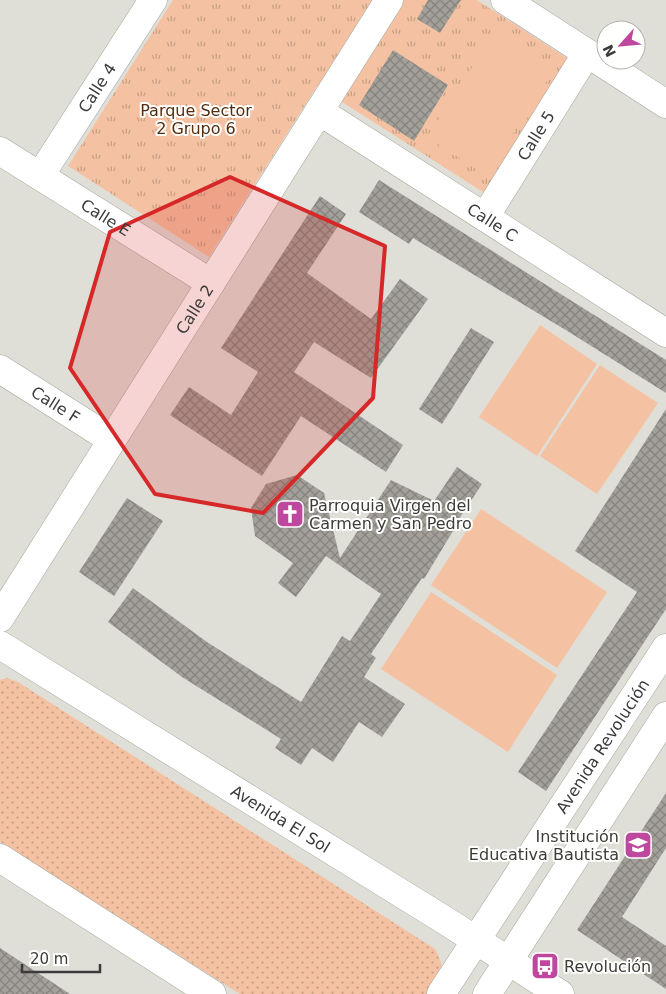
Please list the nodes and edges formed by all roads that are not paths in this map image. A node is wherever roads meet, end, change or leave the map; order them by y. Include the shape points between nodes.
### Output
1 (389, 0) edge
2 (504, 0) edge
3 (142, 4) edge
4 (587, 53) junction
5 (666, 104) edge
6 (319, 111) junction
7 (0, 151) edge
8 (40, 176) junction
9 (485, 217) junction
10 (211, 283) junction
11 (666, 333) edge
12 (0, 368) edge
13 (112, 440) junction
14 (0, 618) edge
15 (0, 645) edge
16 (666, 648) edge
17 (666, 716) edge
18 (0, 858) edge
19 (475, 940) junction
20 (508, 961) junction
21 (212, 994) edge
22 (441, 994) edge
23 (486, 994) edge
24 (560, 994) edge

1 - 6 street, Calle 2
2 - 4 street
3 - 8 street, Calle 4
4 - 5 street
4 - 9 street, Calle 5
6 - 9 street, Calle C
6 - 10 street, Calle 2
7 - 8 street, Calle E
8 - 10 street, Calle E
9 - 11 street, Calle C
10 - 13 street, Calle 2
12 - 13 street, Calle F
13 - 14 street, Calle 2
15 - 19 street, Avenida El Sol
16 - 19 street, Avenida Revolución
17 - 20 street
18 - 21 street
19 - 20 street, Avenida El Sol
19 - 22 street, Avenida Revolución
20 - 23 street
20 - 24 street, Avenida El Sol

